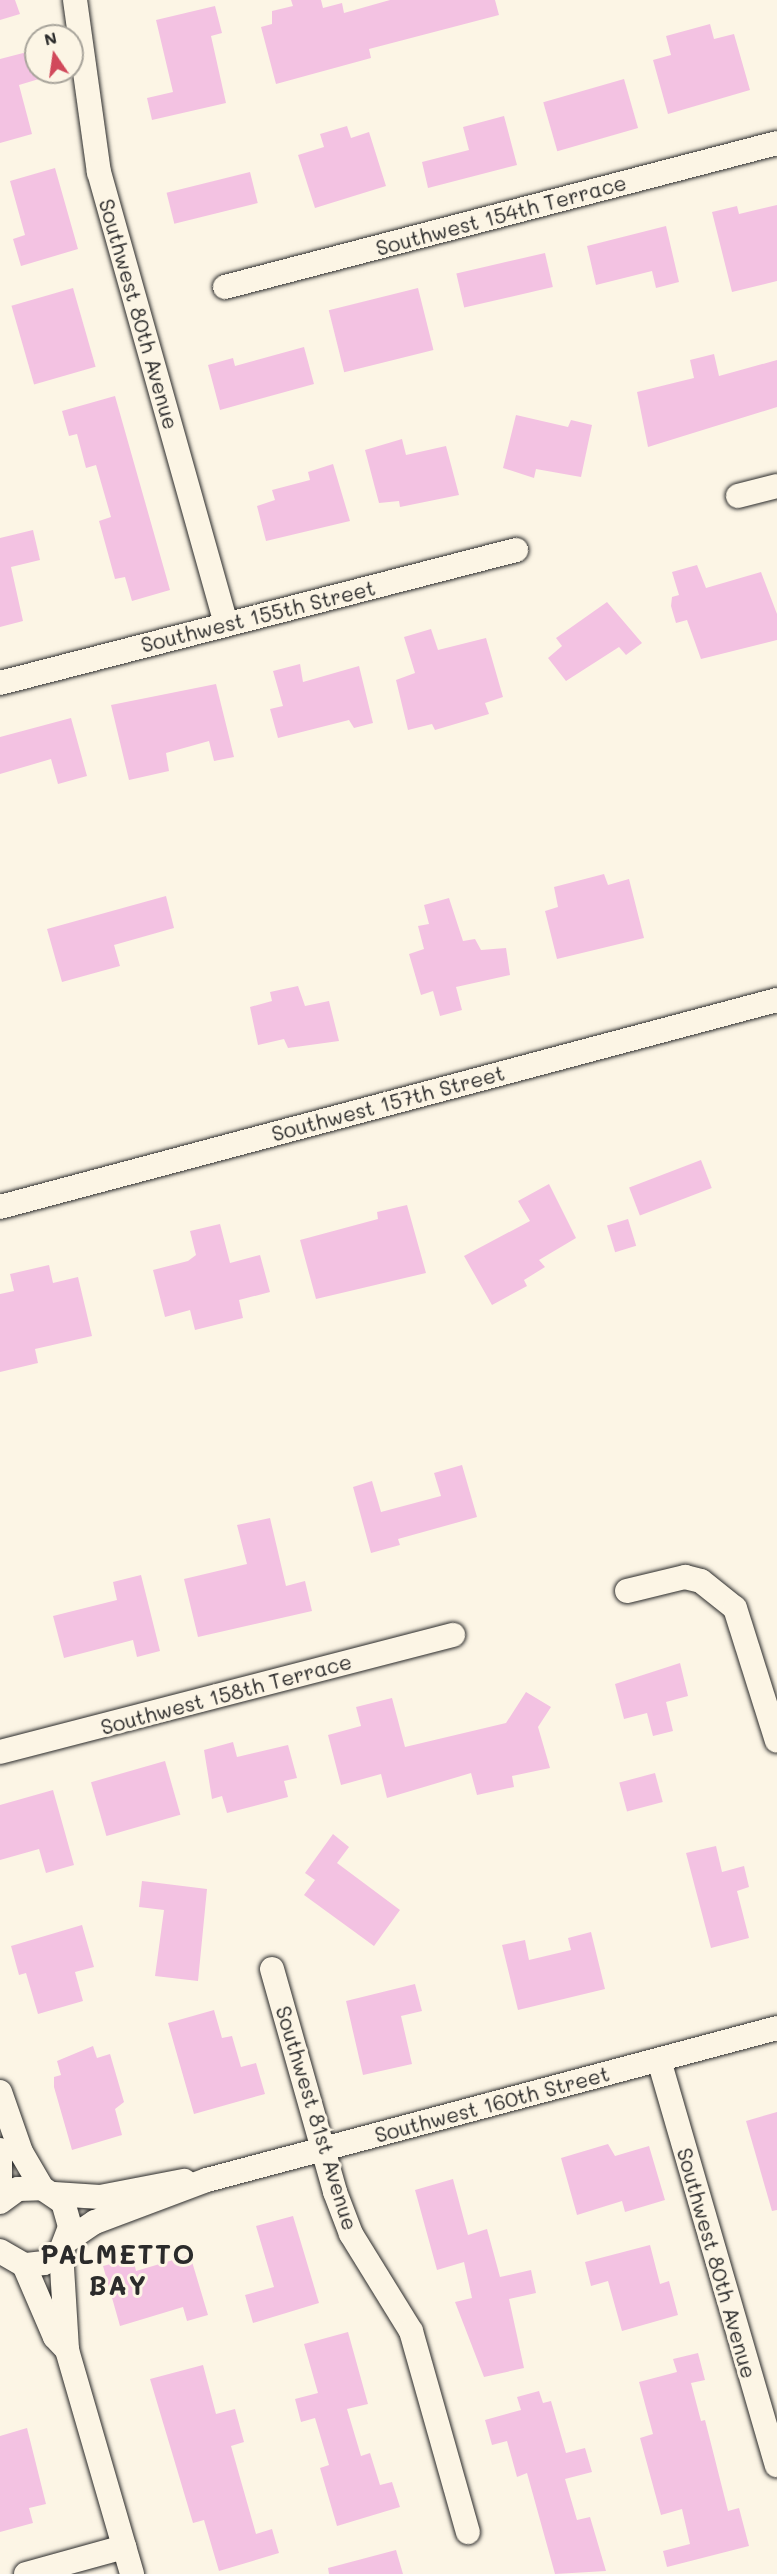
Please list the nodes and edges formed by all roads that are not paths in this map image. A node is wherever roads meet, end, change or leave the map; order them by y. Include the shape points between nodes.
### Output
1 (75, 0) edge
2 (777, 143) edge
3 (225, 287) dead end
4 (777, 486) edge
5 (738, 496) dead end
6 (516, 550) dead end
7 (226, 624) junction
8 (0, 683) edge
9 (777, 1000) edge
10 (0, 1207) edge
11 (627, 1591) dead end
12 (453, 1635) dead end
13 (777, 1741) edge
14 (0, 1752) edge
15 (272, 1969) dead end
16 (777, 2028) edge
17 (659, 2060) junction
18 (0, 2092) edge
19 (323, 2148) junction
20 (0, 2150) edge
21 (207, 2180) junction
22 (48, 2191) junction
23 (0, 2199) edge
24 (64, 2246) junction
25 (0, 2251) edge
26 (24, 2265) junction
27 (67, 2350) junction
28 (768, 2401) edge
29 (777, 2465) edge
30 (468, 2532) dead end
31 (124, 2547) junction
32 (26, 2574) edge
33 (132, 2574) edge

1 - 7 street, Southwest 80th Avenue via 99,172
2 - 3 street, Southwest 154th Terrace
4 - 5 street
6 - 7 street, Southwest 155th Street
7 - 8 street, Southwest 155th Street
9 - 10 street, Southwest 157th Street
11 - 13 street via 685,1577 700,1581 735,1608
12 - 14 street, Southwest 158th Terrace
15 - 19 street, Southwest 81st Avenue
16 - 17 street, Southwest 160th Street
17 - 19 street, Southwest 160th Street
17 - 28 street, Southwest 80th Avenue
18 - 22 street via 21,2152
19 - 21 street, Southwest 160th Street
19 - 30 street, Southwest 81st Avenue via 351,2234 411,2331
20 - 23 street
21 - 22 street, Southwest 160th Street via 100,2197
21 - 24 street, Southwest 160th Street via 101,2220
22 - 23 street, Southwest 160th Street via 18,2189
22 - 24 street via 68,2214
24 - 26 street, Southwest 160th Street via 44,2263
24 - 27 street
25 - 26 street
26 - 27 street via 55,2337
27 - 31 street
28 - 29 street, Southwest 80th Avenue
31 - 32 street
31 - 33 street

